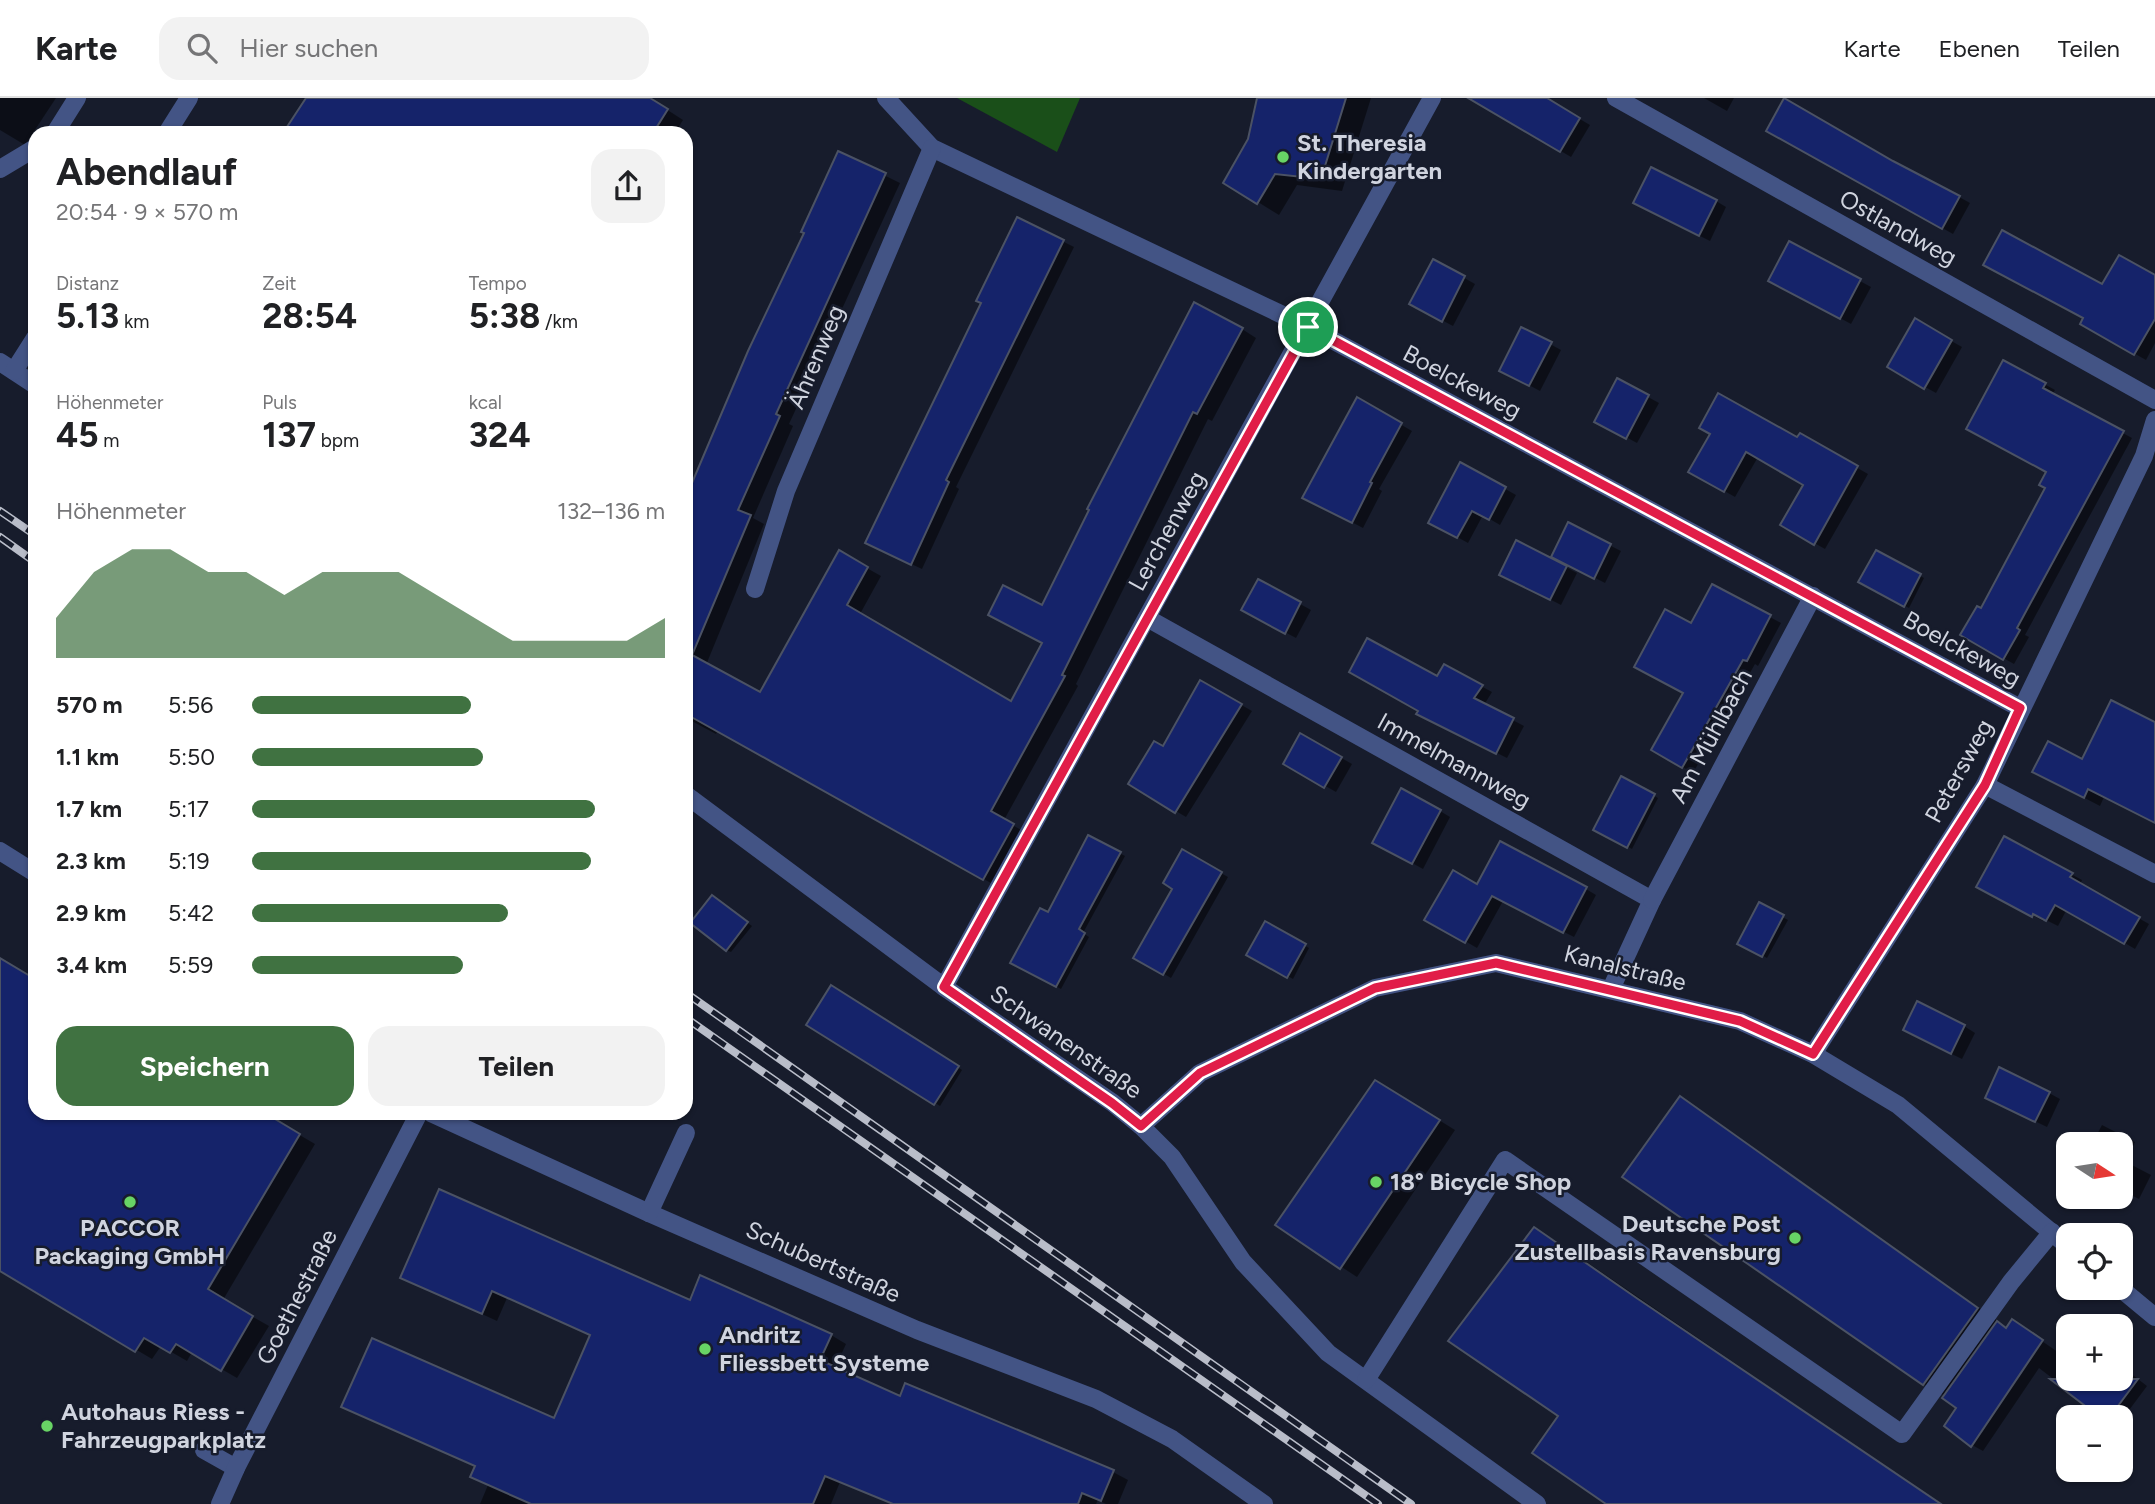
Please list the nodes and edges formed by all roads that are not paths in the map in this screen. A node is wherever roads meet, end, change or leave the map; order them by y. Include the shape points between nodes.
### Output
1 (77, 98) edge
2 (189, 98) edge
3 (886, 98) edge
4 (1432, 98) edge
5 (1616, 98) edge
6 (59, 126) edge
7 (171, 126) edge
8 (932, 148) junction
9 (28, 153) edge
10 (0, 169) edge
11 (1308, 327) junction
12 (28, 345) edge
13 (7, 366) edge
14 (28, 380) edge
15 (2155, 400) edge
16 (2155, 421) edge
17 (2149, 459) edge
18 (755, 589) dead end
19 (1813, 596) junction
20 (1147, 618) junction
21 (2020, 708) junction
22 (1985, 785) junction
23 (693, 800) edge
24 (0, 851) edge
25 (28, 869) edge
26 (2155, 874) edge
27 (1652, 900) junction
28 (944, 987) junction
29 (1611, 989) junction
30 (1813, 1054) junction
31 (415, 1120) edge
32 (446, 1120) edge
33 (1141, 1126) junction
34 (686, 1133) dead end
35 (649, 1213) junction
36 (2052, 1232) junction
37 (2056, 1236) edge
38 (2133, 1299) edge
39 (2155, 1317) edge
40 (1366, 1380) junction
41 (204, 1450) dead end
42 (236, 1468) junction
43 (220, 1504) edge
44 (1264, 1504) edge
45 (1537, 1504) edge

1 - 6 street
2 - 7 street
3 - 8 street, Boelckeweg
4 - 11 street, Lerchenweg
5 - 15 street, Ostlandweg
8 - 11 street, Boelckeweg
8 - 18 street, Ährenweg via 786,491
9 - 10 street
11 - 19 street, Boelckeweg
11 - 20 street, Lerchenweg
12 - 13 street
13 - 14 street
16 - 17 street, Petersweg
17 - 21 street, Petersweg
19 - 21 street, Boelckeweg
19 - 27 street, Am Mühlbach
20 - 27 street, Immelmannweg
20 - 28 street, Lerchenweg
21 - 22 street, Petersweg
22 - 26 street
22 - 30 street, Petersweg
23 - 28 street, Schwanenstraße
24 - 25 street
27 - 29 street
28 - 33 street, Schwanenstraße
29 - 30 street, Kanalstraße via 1740,1021
29 - 33 street, Kanalstraße via 1496,963 1375,988 1200,1073
30 - 36 street, Kanalstraße via 1898,1105
31 - 42 street, Goethestraße
32 - 35 street, Schubertstraße
33 - 40 street, Schwanenstraße via 1172,1157 1243,1262 1328,1353
34 - 35 street
35 - 44 street, Schubertstraße via 917,1330 1096,1399 1172,1440
36 - 37 street, Kanalstraße
36 - 40 street via 1902,1434 1505,1160
38 - 39 street
40 - 45 street, Schwanenstraße
41 - 42 street
42 - 43 street, Goethestraße

